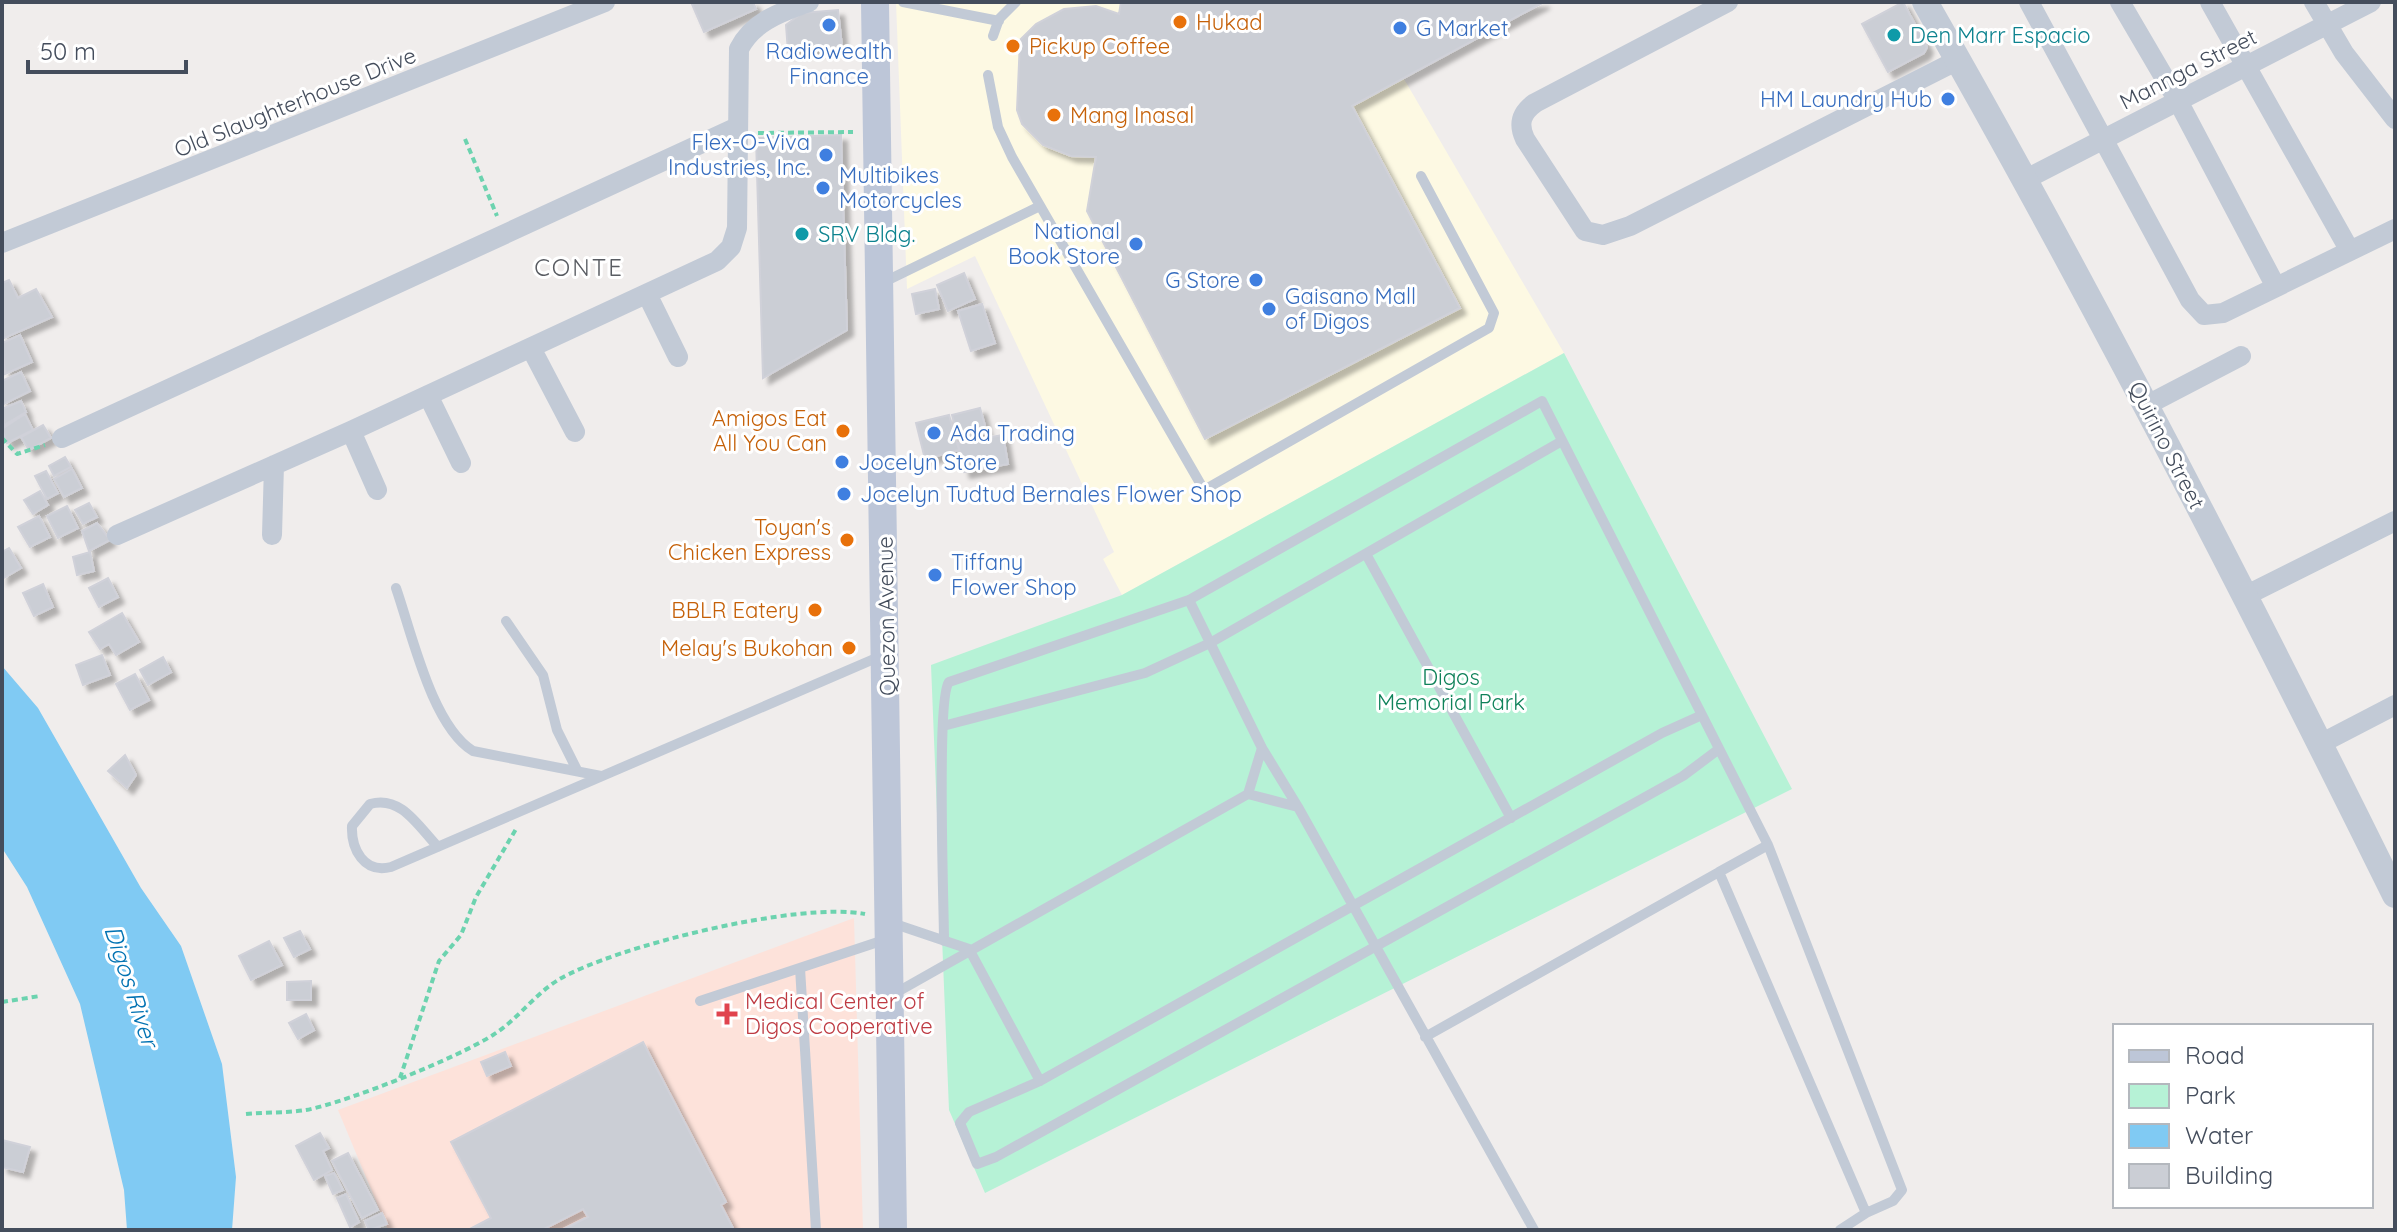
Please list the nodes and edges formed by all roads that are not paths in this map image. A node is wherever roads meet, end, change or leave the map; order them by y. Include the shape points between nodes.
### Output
1 (605, 2) edge
2 (809, 2) edge
3 (875, 2) edge
4 (903, 2) edge
5 (1016, 2) edge
6 (1728, 2) edge
7 (1925, 2) edge
8 (2029, 2) edge
9 (2120, 2) edge
10 (2210, 2) edge
11 (2314, 2) edge
12 (2371, 2) edge
13 (999, 21) junction
14 (2326, 25) junction
15 (993, 36) dead end
16 (1958, 60) junction
17 (2246, 66) junction
18 (988, 75) dead end
19 (2178, 101) junction
20 (2395, 119) edge
21 (735, 132) junction
22 (2103, 140) junction
23 (1421, 176) dead end
24 (2026, 179) junction
25 (1040, 206) junction
26 (2395, 229) edge
27 (2, 243) edge
28 (2350, 251) junction
29 (881, 283) junction
30 (2276, 287) junction
31 (647, 294) junction
32 (531, 348) junction
33 (2241, 356) dead end
34 (678, 357) dead end
35 (428, 395) junction
36 (2147, 405) junction
37 (351, 431) junction
38 (575, 432) dead end
39 (62, 438) road end
40 (1562, 441) junction
41 (461, 463) dead end
42 (274, 465) junction
43 (377, 490) dead end
44 (2395, 521) edge
45 (117, 535) dead end
46 (272, 535) dead end
47 (1366, 554) junction
48 (396, 588) dead end
49 (2245, 596) junction
50 (1189, 600) junction
51 (506, 621) dead end
52 (1210, 643) junction
53 (887, 654) junction
54 (2395, 705) edge
55 (1702, 715) junction
56 (943, 726) junction
57 (2320, 744) junction
58 (1262, 748) junction
59 (1719, 749) junction
60 (577, 770) junction
61 (601, 776) junction
62 (1248, 794) junction
63 (1298, 807) junction
64 (1511, 818) junction
65 (1768, 845) junction
66 (438, 847) junction
67 (1719, 872) junction
68 (2393, 885) edge
69 (1352, 907) junction
70 (890, 930) junction
71 (944, 941) junction
72 (1374, 947) junction
73 (969, 949) junction
74 (800, 968) junction
75 (891, 996) junction
76 (700, 1001) dead end
77 (1425, 1037) junction
78 (1040, 1081) junction
79 (1866, 1213) junction
80 (816, 1230) edge
81 (893, 1230) edge
82 (1534, 1230) edge
83 (1840, 1230) edge

1 - 27 street, Old Slaughterhouse Drive
2 - 21 street via 766,20 744,39 737,59
3 - 29 main road, Quezon Avenue
4 - 13 lane
5 - 13 lane
6 - 16 street via 1535,103 1523,115 1525,139 1585,231 1603,235 1623,229
7 - 16 street, Quirino Street
8 - 22 street
9 - 19 street
10 - 17 street
11 - 14 street
12 - 14 street, Mannga Street
13 - 15 lane
14 - 17 street, Mannga Street
14 - 20 street
16 - 24 street, Quirino Street
17 - 19 street, Mannga Street
17 - 28 street
18 - 25 lane via 998,127
19 - 22 street, Mannga Street
19 - 30 street
21 - 31 street via 737,228 731,247 706,267
21 - 39 street
22 - 24 street, Mannga Street
22 - 30 street via 2196,309 2204,315 2223,313
23 - 25 lane via 1494,313 1489,328 1204,490
24 - 36 street, Quirino Street
25 - 29 lane
26 - 28 street
28 - 30 street
29 - 53 main road, Quezon Avenue
31 - 32 street
31 - 34 street
32 - 35 street
32 - 38 street
33 - 36 street
35 - 37 street
35 - 41 street
36 - 49 street, Quirino Street
37 - 42 street
37 - 43 street
40 - 47 lane
40 - 50 lane via 1542,401
40 - 55 lane
42 - 45 street
42 - 46 street
44 - 49 street
47 - 52 lane
47 - 64 lane
48 - 60 lane via 439,707 461,744 473,751
49 - 57 street, Quirino Street
50 - 52 lane
50 - 56 lane via 949,682 944,688
51 - 60 lane via 543,675 557,730
52 - 56 lane via 1145,673
52 - 58 lane
53 - 61 lane
53 - 70 main road, Quezon Avenue
54 - 57 street
55 - 59 lane
55 - 64 lane
56 - 71 lane
57 - 68 street, Quirino Street
58 - 62 lane
58 - 63 lane
59 - 65 lane
59 - 72 lane via 1683,776
60 - 61 lane
61 - 66 lane
62 - 63 lane
62 - 73 lane
63 - 69 lane
64 - 69 lane
65 - 67 lane
65 - 79 lane via 1902,1190 1893,1201
66 - 66 lane via 391,867 372,868 355,850 352,826 370,804 388,801
67 - 77 lane
67 - 79 lane
69 - 72 lane
69 - 78 lane
70 - 71 lane
70 - 74 lane
70 - 75 main road, Quezon Avenue
71 - 73 lane
72 - 77 lane
72 - 78 lane via 977,1164 961,1117
73 - 75 lane
73 - 78 lane
74 - 76 lane
74 - 80 lane
75 - 81 main road, Quezon Avenue
77 - 82 lane
79 - 83 lane

